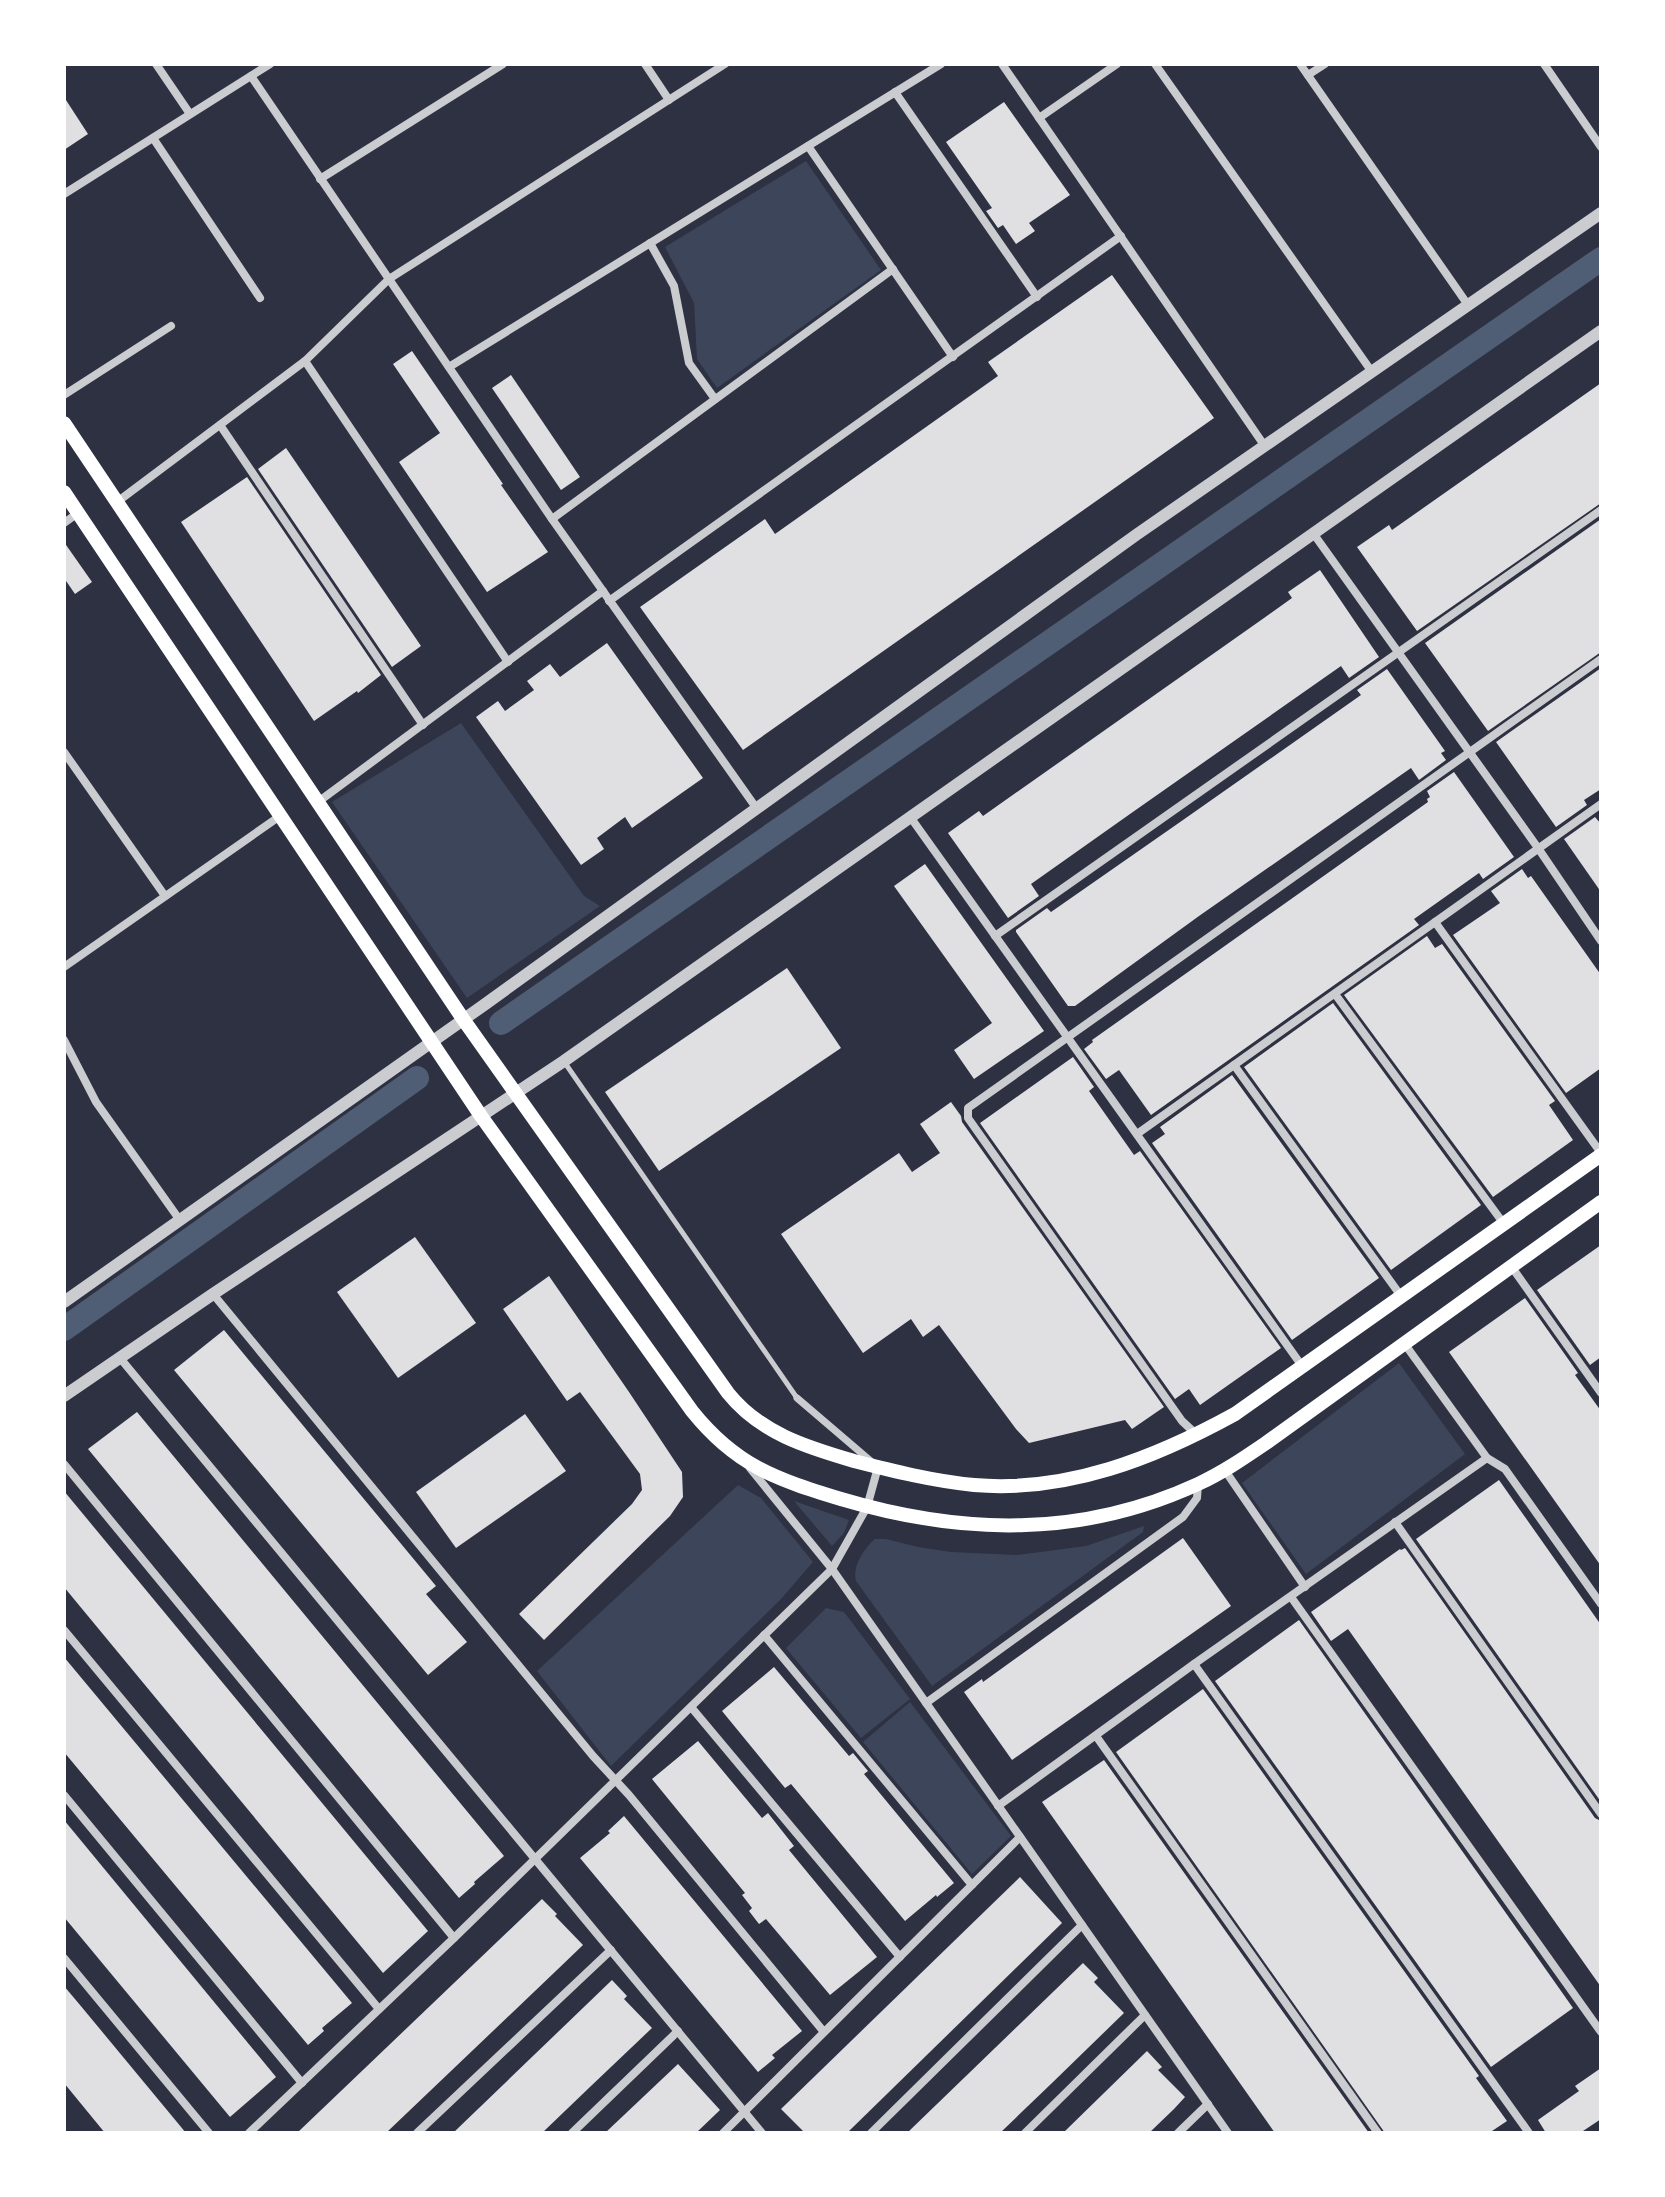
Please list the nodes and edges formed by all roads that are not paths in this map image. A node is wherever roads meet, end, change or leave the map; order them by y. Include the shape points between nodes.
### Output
1 (156, 64) edge
2 (270, 64) edge
3 (503, 64) edge
4 (645, 64) edge
5 (725, 64) edge
6 (941, 64) edge
7 (1002, 64) edge
8 (1117, 64) edge
9 (1155, 64) edge
10 (1300, 64) edge
11 (1325, 64) edge
12 (1544, 64) edge
13 (1308, 75) junction
14 (251, 76) junction
15 (895, 92) junction
16 (669, 100) junction
17 (190, 114) junction
18 (1039, 118) junction
19 (153, 138) junction
20 (808, 146) junction
21 (1601, 147) edge
22 (320, 179) junction
23 (64, 194) edge
24 (1601, 213) edge
25 (1121, 236) junction
26 (650, 243) junction
27 (893, 269) junction
28 (389, 279) junction
29 (1037, 297) junction
30 (260, 298) dead end
31 (1468, 305) junction
32 (171, 326) dead end
33 (1601, 331) edge
34 (953, 357) junction
35 (305, 361) junction
36 (449, 367) junction
37 (1372, 372) junction
38 (64, 395) edge
39 (715, 399) junction
40 (64, 423) edge
41 (220, 425) junction
42 (1264, 445) junction
43 (64, 492) edge
44 (117, 502) junction
45 (1601, 510) edge
46 (78, 513) junction
47 (552, 519) junction
48 (64, 523) edge
49 (1313, 533) junction
50 (603, 591) junction
51 (609, 601) junction
52 (1399, 652) junction
53 (1601, 659) edge
54 (508, 662) junction
55 (423, 725) junction
56 (64, 752) edge
57 (1470, 752) junction
58 (318, 802) junction
59 (1601, 804) edge
60 (757, 809) junction
61 (280, 816) junction
62 (911, 818) junction
63 (1538, 848) junction
64 (165, 896) junction
65 (1435, 922) junction
66 (995, 936) junction
67 (1601, 941) edge
68 (66, 963) edge
69 (1335, 994) junction
70 (463, 1019) junction
71 (1067, 1037) junction
72 (64, 1040) edge
73 (431, 1042) junction
74 (564, 1061) junction
75 (1234, 1065) junction
76 (515, 1093) junction
77 (481, 1116) junction
78 (1137, 1134) junction
79 (1601, 1154) edge
80 (1601, 1202) edge
81 (179, 1219) junction
82 (1504, 1224) junction
83 (1511, 1266) junction
84 (213, 1294) junction
85 (1401, 1296) junction
86 (64, 1302) edge
87 (1404, 1343) junction
88 (120, 1358) junction
89 (1302, 1366) junction
90 (1601, 1393) edge
91 (64, 1396) edge
92 (797, 1398) joint
93 (1197, 1435) junction
94 (1487, 1458) junction
95 (747, 1463) junction
96 (64, 1464) edge
97 (878, 1467) junction
98 (1224, 1469) junction
99 (1198, 1484) junction
100 (867, 1507) junction
101 (1395, 1522) junction
102 (832, 1569) junction
103 (1305, 1587) junction
104 (1291, 1597) junction
105 (1601, 1604) edge
106 (64, 1630) edge
107 (764, 1635) junction
108 (1194, 1664) junction
109 (926, 1703) junction
110 (691, 1707) junction
111 (1096, 1736) junction
112 (615, 1779) junction
113 (64, 1795) edge
114 (998, 1806) junction
115 (1601, 1814) edge
116 (1020, 1837) junction
117 (535, 1858) junction
118 (972, 1885) junction
119 (1082, 1925) junction
120 (454, 1938) junction
121 (611, 1950) junction
122 (900, 1957) junction
123 (64, 1958) edge
124 (379, 2009) junction
125 (1145, 2015) junction
126 (678, 2031) junction
127 (824, 2032) junction
128 (1601, 2032) edge
129 (302, 2083) junction
130 (1208, 2104) junction
131 (745, 2112) junction
132 (209, 2133) edge
133 (249, 2133) edge
134 (417, 2133) edge
135 (572, 2133) edge
136 (723, 2133) edge
137 (762, 2133) edge
138 (871, 2133) edge
139 (1025, 2133) edge
140 (1178, 2133) edge
141 (1228, 2133) edge
142 (1378, 2133) edge
143 (1529, 2133) edge

1 - 17 street
2 - 14 street
3 - 22 street
4 - 16 street
5 - 16 street
6 - 15 street
7 - 18 street
8 - 18 street
9 - 37 street
10 - 13 street
11 - 13 street
12 - 21 street
13 - 31 street
14 - 17 street
14 - 22 street
15 - 20 street
15 - 29 street
16 - 28 street
17 - 19 street
18 - 25 street
19 - 23 street
19 - 30 street
20 - 26 street
20 - 27 street
22 - 28 street
24 - 31 street
25 - 29 street
25 - 42 street
26 - 36 street
26 - 39 street via 674,286 689,363
27 - 34 street
27 - 39 street
28 - 35 street
28 - 36 street
29 - 34 street
31 - 37 street
32 - 38 street
33 - 49 street
34 - 51 street
35 - 41 street
35 - 54 street
36 - 47 street
37 - 42 street
39 - 47 street
40 - 44 main road
41 - 44 street
41 - 55 street
42 - 60 street
43 - 46 main road
44 - 58 main road
45 - 52 street
46 - 48 street
46 - 61 main road
47 - 50 street
49 - 52 street
49 - 62 street
50 - 51 street
50 - 54 street
51 - 60 street
52 - 57 street
52 - 66 street
53 - 57 street
54 - 55 street
55 - 58 street
56 - 64 street
57 - 63 street
57 - 71 street
58 - 70 main road
59 - 63 street
60 - 70 street
61 - 64 street
61 - 73 main road
62 - 66 street
62 - 74 street
63 - 65 street
63 - 67 street
64 - 68 street
65 - 69 street
65 - 79 street
66 - 71 street
69 - 75 street
69 - 82 street
70 - 73 street
70 - 76 main road
71 - 78 street
71 - 93 street via 971,1105 967,1115 1182,1421
72 - 81 street via 96,1102
73 - 77 main road
73 - 81 street
74 - 76 street
74 - 92 lane
75 - 78 street
75 - 85 street
76 - 77 street
76 - 97 main road via 736,1402 793,1442
77 - 84 street
77 - 95 main road via 692,1411 715,1439
78 - 89 street
79 - 82 main road
80 - 83 main road
81 - 86 street
82 - 85 main road
83 - 87 main road
83 - 90 street
84 - 88 street
84 - 112 street
85 - 89 main road
87 - 94 street
87 - 98 main road
88 - 91 street
88 - 117 street
89 - 93 main road
92 - 97 street
93 - 97 main road via 1117,1467 1049,1482 976,1485
94 - 101 street
94 - 105 street via 1505,1469
95 - 100 main road
95 - 102 street
96 - 120 street
97 - 100 street
98 - 99 main road
98 - 103 street
99 - 100 main road via 1124,1511 1015,1527 934,1521
99 - 109 street via 1197,1498 1183,1517
100 - 102 street
101 - 103 street
101 - 115 street
102 - 107 street
102 - 109 street
103 - 104 street
104 - 108 street
104 - 128 street
106 - 124 street
107 - 110 street
107 - 118 street
108 - 111 street
108 - 143 street
109 - 114 street
110 - 112 street
110 - 122 street
111 - 114 street
111 - 142 street
112 - 117 street
112 - 127 street
113 - 129 street
114 - 116 street
116 - 118 street
116 - 119 street
117 - 120 street
117 - 121 street
118 - 122 street
119 - 125 street
119 - 138 street
120 - 124 street
121 - 126 street
121 - 134 street
122 - 127 street
123 - 132 street
124 - 129 street
125 - 130 street
125 - 139 street
126 - 131 street
126 - 135 street
127 - 131 street
129 - 133 street
130 - 140 street
130 - 141 street
131 - 136 street
131 - 137 street

